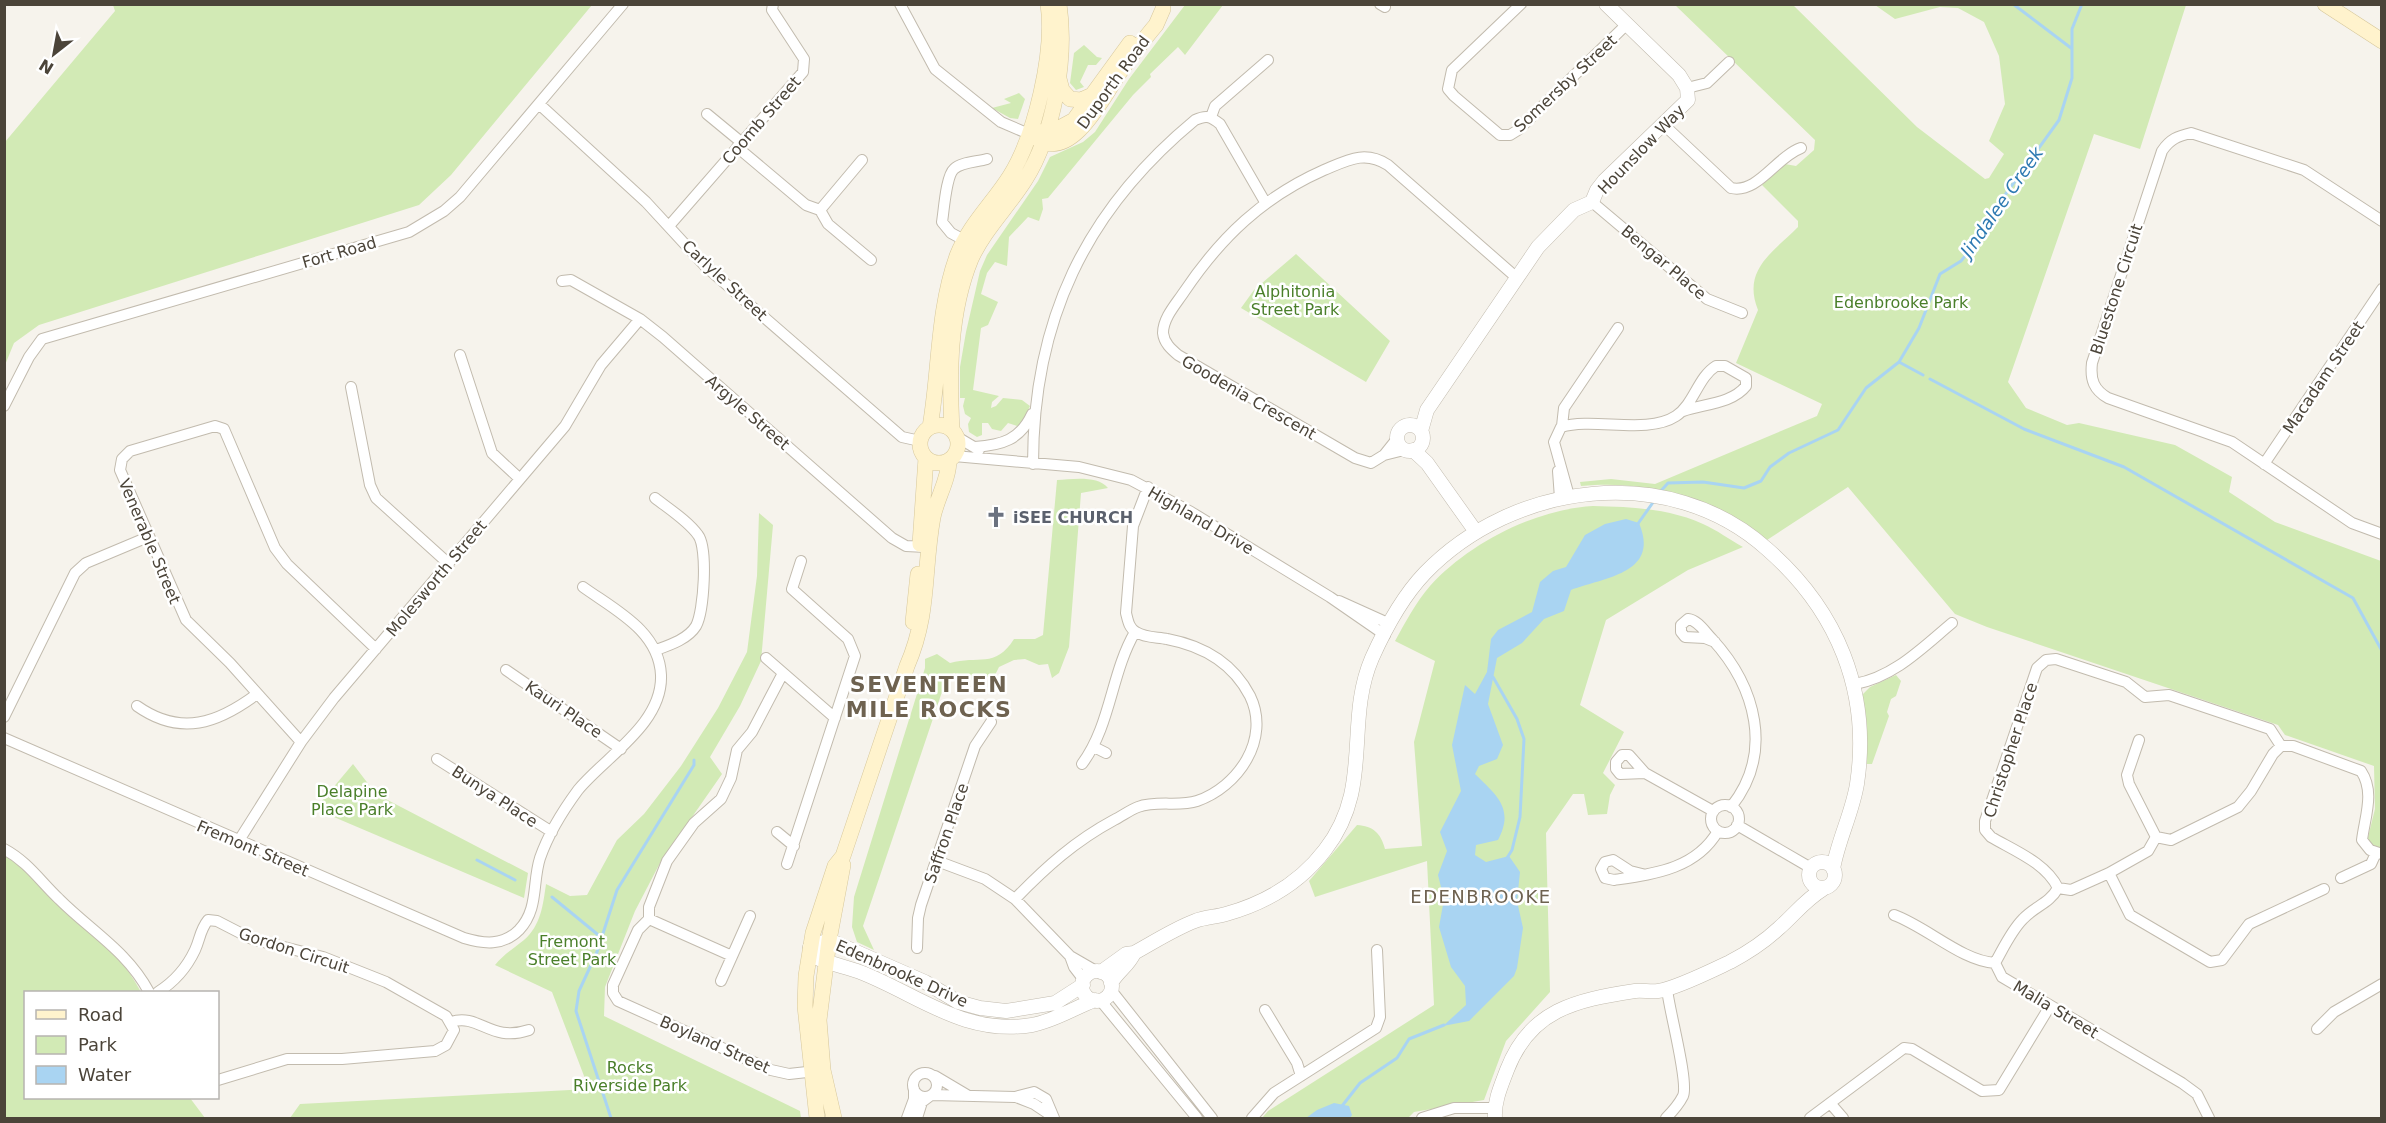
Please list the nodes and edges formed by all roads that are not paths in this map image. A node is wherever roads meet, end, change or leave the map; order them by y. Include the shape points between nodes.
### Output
1 (623, 4) edge
2 (772, 4) edge
3 (900, 4) edge
4 (1048, 4) edge
5 (1059, 4) edge
6 (1521, 4) edge
7 (1605, 4) edge
8 (2325, 4) edge
9 (1165, 7) edge
10 (1626, 25) junction
11 (2382, 41) edge
12 (1268, 60) dead end
13 (1729, 62) dead end
14 (1058, 75) junction
15 (1687, 88) junction
16 (1092, 95) junction
17 (539, 104) junction
18 (707, 114) dead end
19 (1211, 117) junction
20 (1664, 125) junction
21 (1029, 134) junction
22 (1046, 136) junction
23 (739, 145) junction
24 (1800, 148) dead end
25 (987, 159) dead end
26 (862, 160) dead end
27 (1265, 202) junction
28 (1592, 202) junction
29 (820, 210) junction
30 (2382, 221) edge
31 (669, 226) junction
32 (964, 240) junction
33 (871, 260) dead end
34 (1517, 278) junction
35 (562, 281) dead end
36 (2382, 289) edge
37 (1742, 313) dead end
38 (640, 319) junction
39 (1618, 328) dead end
40 (460, 355) dead end
41 (351, 387) dead end
42 (4, 406) edge
43 (1034, 411) junction
44 (1683, 411) junction
45 (1562, 426) junction
46 (930, 427) junction
47 (954, 433) junction
48 (1411, 440) junction
49 (920, 441) junction
50 (975, 447) junction
51 (926, 458) junction
52 (952, 458) junction
53 (992, 458) junction
54 (1033, 464) junction
55 (2264, 464) junction
56 (520, 479) junction
57 (1148, 487) junction
58 (1565, 497) junction
59 (656, 498) dead end
60 (1476, 532) junction
61 (2382, 534) edge
62 (148, 537) junction
63 (925, 547) junction
64 (801, 561) dead end
65 (449, 564) junction
66 (583, 587) dead end
67 (1952, 623) dead end
68 (1388, 629) junction
69 (1135, 632) junction
70 (1714, 642) dead end
71 (376, 649) junction
72 (656, 650) junction
73 (766, 658) dead end
74 (506, 670) dead end
75 (783, 673) junction
76 (1855, 684) junction
77 (257, 694) junction
78 (137, 706) dead end
79 (4, 717) edge
80 (835, 718) junction
81 (990, 722) dead end
82 (4, 738) edge
83 (2139, 740) dead end
84 (301, 742) junction
85 (2281, 746) junction
86 (1094, 747) junction
87 (621, 749) junction
88 (1106, 753) dead end
89 (437, 759) dead end
90 (1082, 764) dead end
91 (1645, 773) dead end
92 (1731, 807) junction
93 (1713, 811) junction
94 (1737, 825) junction
95 (1718, 831) junction
96 (552, 832) junction
97 (777, 832) dead end
98 (2156, 837) junction
99 (238, 842) junction
100 (795, 846) junction
101 (4, 849) edge
102 (2379, 854) edge
103 (843, 856) junction
104 (937, 861) junction
105 (787, 864) dead end
106 (1822, 866) junction
107 (2109, 873) junction
108 (1642, 874) dead end
109 (2341, 878) dead end
110 (1817, 886) junction
111 (2058, 888) junction
112 (2324, 889) dead end
113 (1015, 899) junction
114 (1894, 915) dead end
115 (750, 916) dead end
116 (649, 920) junction
117 (829, 940) junction
118 (810, 947) junction
119 (917, 948) dead end
120 (1377, 950) dead end
121 (1134, 953) junction
122 (732, 956) junction
123 (1070, 956) junction
124 (826, 962) junction
125 (1995, 963) junction
126 (1098, 972) junction
127 (722, 981) dead end
128 (1083, 982) junction
129 (2382, 984) edge
130 (1111, 986) junction
131 (1666, 989) junction
132 (148, 991) edge
133 (160, 991) edge
134 (1097, 1000) junction
135 (2050, 1006) junction
136 (1264, 1010) dead end
137 (451, 1022) junction
138 (2317, 1029) dead end
139 (529, 1030) dead end
140 (817, 1071) junction
141 (934, 1075) junction
142 (1301, 1076) junction
143 (219, 1080) edge
144 (914, 1089) junction
145 (931, 1095) junction
146 (968, 1095) junction
147 (1830, 1103) junction
148 (1495, 1113) edge
149 (1054, 1118) edge
150 (817, 1119) edge
151 (834, 1119) edge
152 (907, 1119) edge
153 (917, 1119) edge
154 (1197, 1119) edge
155 (1212, 1119) edge
156 (1252, 1119) edge
157 (1422, 1119) edge
158 (1666, 1119) edge
159 (1810, 1119) edge
160 (1843, 1119) edge
161 (2209, 1119) edge

1 - 17 street, Fort Road
2 - 23 street, Coomb Street via 805,66
3 - 21 street via 935,69 1001,122
4 - 21 main road via 1050,45
5 - 14 main road
6 - 10 street, Somersby Street via 1452,70 1448,89 1494,131 1510,135
7 - 10 street, Hounslow Way
8 - 11 main road
9 - 16 main road, Duporth Road via 1150,19
9 - 22 main road, Duporth Road via 1082,129 1062,141
10 - 15 street, Hounslow Way via 1680,75
12 - 19 street via 1215,106
13 - 15 street via 1707,83
14 - 16 main road via 1062,90 1070,99
14 - 22 main road
15 - 20 street, Hounslow Way via 1685,105
16 - 22 main road, Duporth Road via 1074,120
17 - 31 street, Carlyle Street
17 - 42 street, Fort Road via 460,197 426,223 409,232 42,339 28,357
18 - 23 street
19 - 27 street via 1220,123
19 - 43 street via 1195,120 1132,180 1075,265 1053,320 1038,376
20 - 24 street via 1731,188 1740,190 1749,187 1788,152
20 - 28 street, Hounslow Way via 1604,181
21 - 22 main road
21 - 32 main road via 1010,176
22 - 47 main road via 1025,179 978,246 967,270 950,352
23 - 29 street via 806,205
23 - 31 street, Coomb Street
25 - 32 street via 952,170 949,178 942,222
26 - 29 street
27 - 34 street, Goodenia Crescent via 1340,163 1375,156
27 - 48 street, Goodenia Crescent via 1201,267 1167,318 1163,333 1167,346 1355,458 1371,463
28 - 34 street, Hounslow Way via 1574,210 1549,234
28 - 37 street, Bengar Place via 1707,299
29 - 33 street via 828,224
30 - 55 street, Bluestone Circuit via 2304,170 2191,133 2177,136 2162,151 2092,363 2093,384 2108,398 2232,442
31 - 49 street, Carlyle Street via 705,266 893,430 902,437
32 - 46 main road via 942,313
34 - 48 street, Hounslow Way via 1427,410
35 - 38 street, Argyle Street via 571,280
36 - 55 street, Macadam Street
38 - 56 street, Molesworth Street via 602,365 575,412
38 - 63 street, Argyle Street via 892,538 906,546
39 - 45 street via 1564,408
40 - 56 street via 492,453
41 - 65 street via 376,498
43 - 50 street via 1020,434 1008,442
43 - 54 street
44 - 44 street via 1715,366 1725,366 1746,378 1746,386 1738,393
44 - 45 street via 1660,423
45 - 58 street via 1554,440
46 - 47 main road via 941,425
46 - 49 main road
47 - 50 street, Highland Drive
47 - 52 main road via 958,447
48 - 60 street
49 - 51 main road
50 - 53 street, Highland Drive
51 - 52 main road via 937,463
51 - 63 main road
52 - 53 street, Highland Drive
52 - 63 main road
53 - 54 street, Highland Drive
54 - 57 street, Highland Drive via 1114,474
55 - 61 street, Bluestone Circuit via 2352,523
56 - 65 street, Molesworth Street
57 - 68 street, Highland Drive
57 - 69 street via 1132,526 1126,613
58 - 60 street via 1527,507
58 - 76 street via 1620,492 1650,495 1706,511 1762,544 1802,583 1826,617
59 - 72 street via 698,534 705,549 695,627 684,638
60 - 68 street via 1425,573
62 - 71 street, Venerable Street via 120,471 122,459 130,450 215,426 224,429 275,548
62 - 77 street, Venerable Street via 186,620
62 - 79 street via 86,563 75,573
63 - 103 main road via 907,666
64 - 80 street via 792,589 853,646 855,656
65 - 71 street, Molesworth Street
66 - 72 street via 639,628
67 - 76 street via 1889,673
68 - 121 street via 1371,659 1362,692 1353,795 1341,826 1325,850 1284,889 1252,904 1197,920
69 - 86 street via 1125,649
69 - 113 street via 1206,651 1241,679 1252,701 1256,732 1244,765 1217,792 1195,802 1138,807 1076,842
70 - 92 street via 1725,653 1746,692 1756,736 1751,776
71 - 84 street, Molesworth Street
72 - 87 street via 661,677 658,693 634,735
73 - 75 street
74 - 87 street, Kauri Place
75 - 80 street
75 - 116 street via 752,732 737,750 721,799 694,824 667,861 649,907
76 - 106 street via 1859,769 1850,817 1838,846
77 - 78 street via 222,718 199,723 180,723 150,715
77 - 84 street, Venerable Street
80 - 100 street
81 - 104 street, Saffron Place via 975,746
82 - 99 street, Fremont Street
83 - 98 street via 2127,775
84 - 99 street, Molesworth Street
85 - 98 street via 2238,807 2171,840
85 - 102 street via 2292,746 2361,771 2367,780 2368,794 2362,840
85 - 111 street, Christopher Place via 2270,729 2168,694 2145,697 2126,682 2056,659 2046,660 2037,668 1985,821 1992,837 2042,867
86 - 88 street
86 - 90 street
87 - 96 street via 578,791
89 - 96 street, Bunya Place
91 - 93 street
92 - 93 street
92 - 94 street via 1737,814
93 - 95 street via 1711,822
94 - 95 street via 1728,832
94 - 106 street
95 - 108 street via 1705,850 1687,863
96 - 99 street, Fremont Street via 537,867 535,902 530,915 515,933 485,944
97 - 100 street
98 - 107 street via 2148,851
100 - 105 street
101 - 132 street via 28,864 59,900 115,946 132,964
102 - 109 street via 2372,864
103 - 117 main road via 844,870
103 - 118 main road via 835,866
104 - 113 street via 985,879
104 - 119 street, Saffron Place via 918,918
106 - 110 street via 1808,875
106 - 110 street via 1833,882
107 - 111 street via 2071,890
107 - 112 street via 2130,915 2210,962 2222,960 2248,924
110 - 131 street via 1778,929 1749,951
111 - 125 street via 2051,900 2018,924
113 - 123 street
114 - 125 street, Malia Street via 1982,962
115 - 122 street
116 - 122 street
116 - 140 street, Boyland Street via 638,930 613,985 618,1001 771,1070 789,1074
117 - 118 street, Edenbrooke Drive
117 - 124 main road
117 - 128 street, Edenbrooke Drive via 925,982 958,1002 980,1008 1006,1011 1055,1003
118 - 124 street, Edenbrooke Drive via 817,958
118 - 140 main road via 805,1006
120 - 142 street via 1380,1017 1376,1028
121 - 126 street
121 - 130 street
122 - 127 street
123 - 126 street
123 - 128 street
124 - 134 street, Edenbrooke Drive via 860,972 959,1020 983,1026 1034,1025
124 - 140 main road
125 - 135 street, Malia Street via 2002,977
126 - 128 street
126 - 130 street
128 - 134 street via 1087,997
129 - 138 street via 2334,1011
130 - 134 street via 1107,997
130 - 155 street
131 - 148 street via 1576,1004 1533,1026 1518,1044
131 - 158 street via 1685,1081 1683,1095
133 - 137 street, Gordon Circuit via 178,975 196,949 199,932 208,920 252,939 323,957 386,982
134 - 154 street
135 - 147 street via 1999,1090 1982,1091 1904,1048
135 - 161 street, Malia Street via 2182,1083 2197,1094
136 - 142 street
137 - 139 street via 461,1019 500,1034
137 - 143 street via 452,1039 435,1051 287,1059
140 - 150 main road
140 - 151 main road
141 - 144 street via 917,1075
141 - 145 street via 938,1085
141 - 146 street
142 - 156 street via 1270,1096
144 - 145 street via 920,1096
144 - 152 street
145 - 146 street
145 - 153 street via 922,1102
146 - 149 street via 1015,1097
147 - 159 street
147 - 160 street
148 - 157 street via 1454,1108

